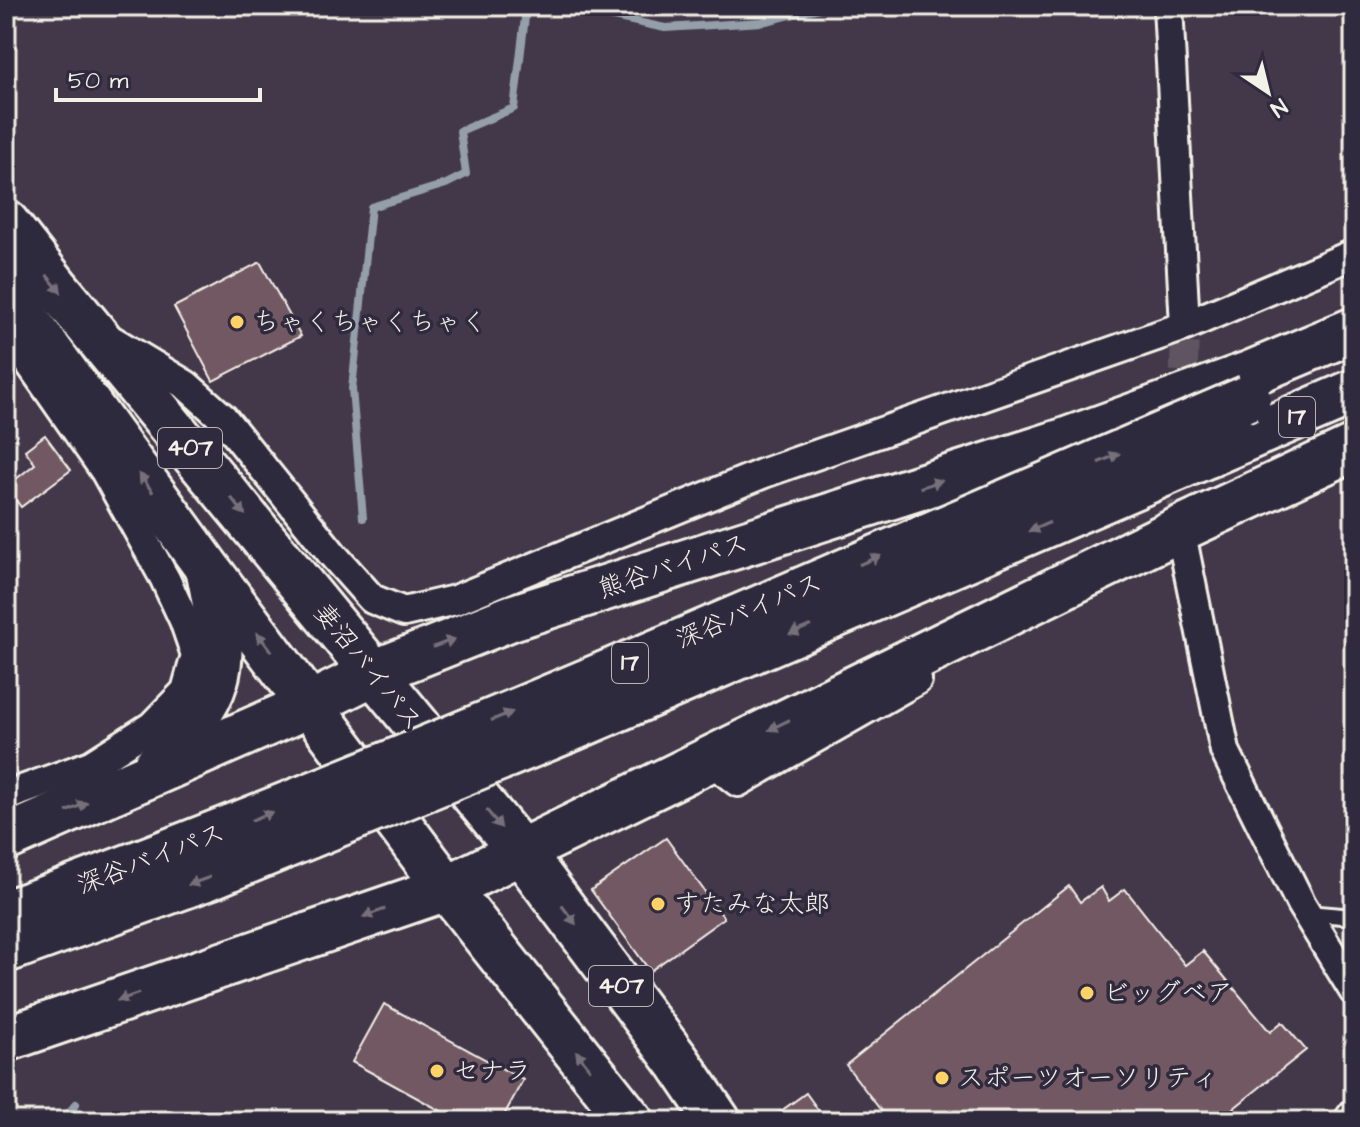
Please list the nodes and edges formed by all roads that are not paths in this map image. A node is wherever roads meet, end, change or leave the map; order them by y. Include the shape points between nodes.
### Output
1 (1168, 6) edge
2 (6, 223) edge
3 (1354, 254) edge
4 (6, 291) edge
5 (1185, 326) junction
6 (91, 328) junction
7 (6, 329) edge
8 (1354, 330) edge
9 (1354, 350) edge
10 (1354, 392) edge
11 (1354, 448) edge
12 (1354, 464) edge
13 (1180, 529) junction
14 (208, 569) junction
15 (373, 673) junction
16 (311, 704) junction
17 (146, 777) junction
18 (6, 796) edge
19 (6, 838) edge
20 (522, 853) junction
21 (447, 888) junction
22 (6, 913) edge
23 (1306, 913) junction
24 (1354, 917) edge
25 (6, 950) edge
26 (1354, 991) edge
27 (6, 1039) edge
28 (1354, 1113) edge
29 (631, 1121) edge
30 (718, 1121) edge
31 (1348, 1121) edge

1 - 5 street
2 -> 6 highway, 妻沼バイパス / 407
3 - 5 street
14 -> 4 highway, 407
5 - 6 street via 764,473 455,600 404,612 372,599 223,418 186,385
6 -> 15 highway, 妻沼バイパス / 407
7 - 18 street via 105,471 165,579 196,655 186,691 152,726 91,765
15 -> 8 highway, 熊谷バイパス / 17 via 511,618 1064,441
22 -> 9 highway, 深谷バイパス / 17, bridge via 191,845 534,703
10 -> 25 highway, 深谷バイパス / 17, bridge via 573,728 209,877
11 - 13 highway, 17
12 - 13 street
13 - 20 highway, 17
13 - 23 street via 1225,751
16 -> 14 highway, 407
14 - 17 highway, 407 via 221,659 211,696 194,724
15 - 16 highway, 熊谷バイパス / 17
15 -> 20 highway, 妻沼バイパス / 407
16 - 17 highway, 熊谷バイパス / 17
16 - 21 highway, 407
19 -> 17 highway, 熊谷バイパス / 17
20 - 21 highway, 17
20 -> 30 highway, 妻沼バイパス / 407
21 -> 27 highway, 17
29 -> 21 highway, 407
23 - 24 lane
23 - 26 street
28 - 31 street

